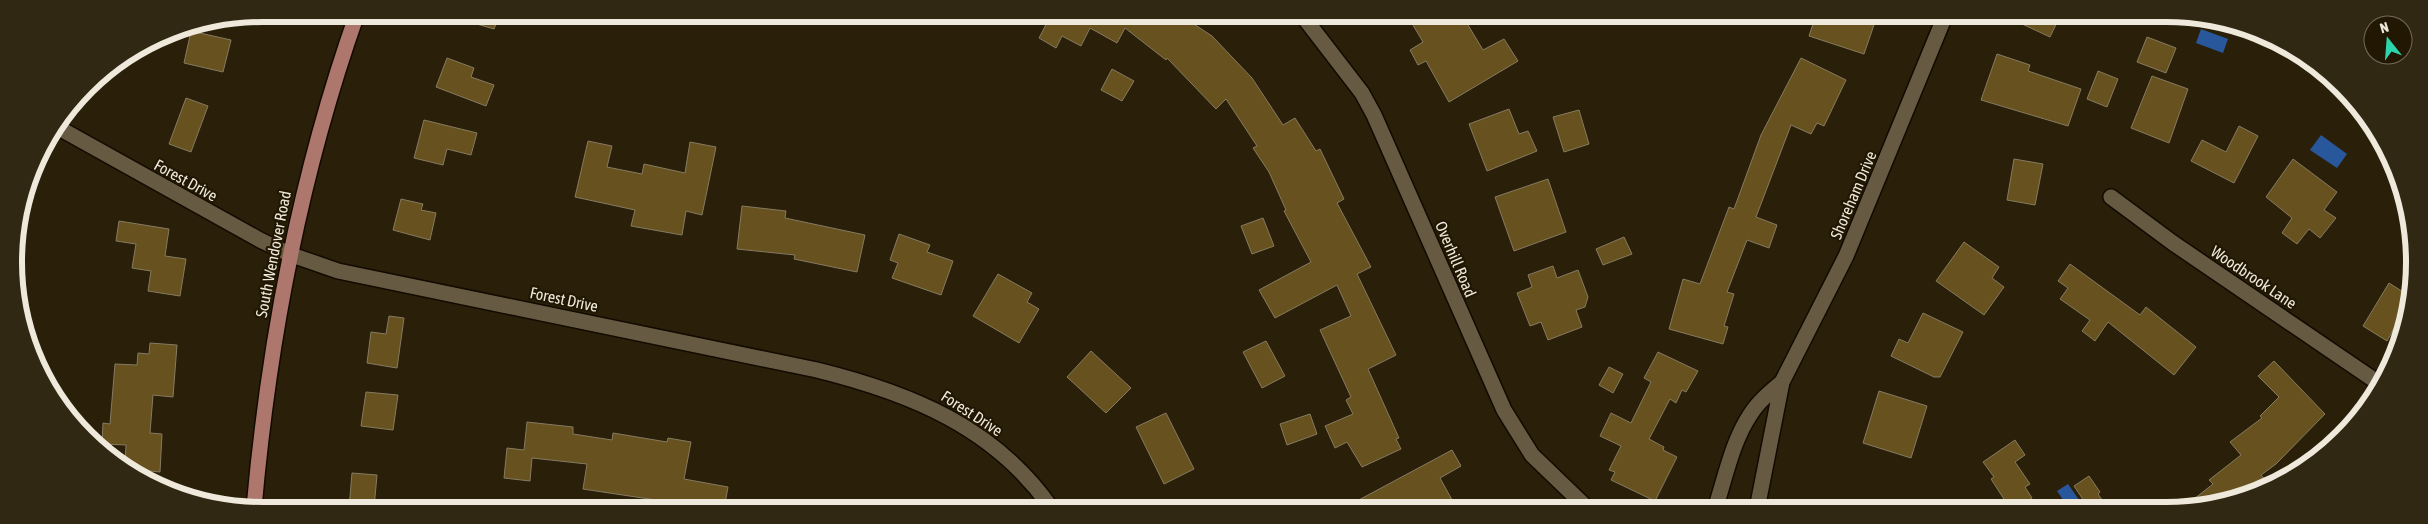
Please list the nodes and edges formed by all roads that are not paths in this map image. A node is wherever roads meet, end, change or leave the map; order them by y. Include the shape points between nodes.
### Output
1 (354, 22) edge
2 (1307, 22) edge
3 (1943, 22) edge
4 (62, 130) edge
5 (2110, 197) dead end
6 (289, 254) junction
7 (2374, 380) edge
8 (1782, 382) junction
9 (255, 502) edge
10 (1046, 502) edge
11 (1581, 502) edge
12 (1717, 502) edge
13 (1758, 502) edge

1 - 6 main road, South Wendover Road via 312,157
2 - 11 street, Overhill Road via 1359,88 1374,115 1504,410 1532,455
3 - 8 street, Shoreham Drive via 1846,256
4 - 6 street, Forest Drive via 173,194
5 - 7 street, Woodbrook Lane
6 - 9 main road, South Wendover Road via 271,361
6 - 10 street, Forest Drive via 338,271 865,382 950,416 1003,456
8 - 12 street, Shoreham Drive via 1749,416
8 - 13 street, Shoreham Drive

